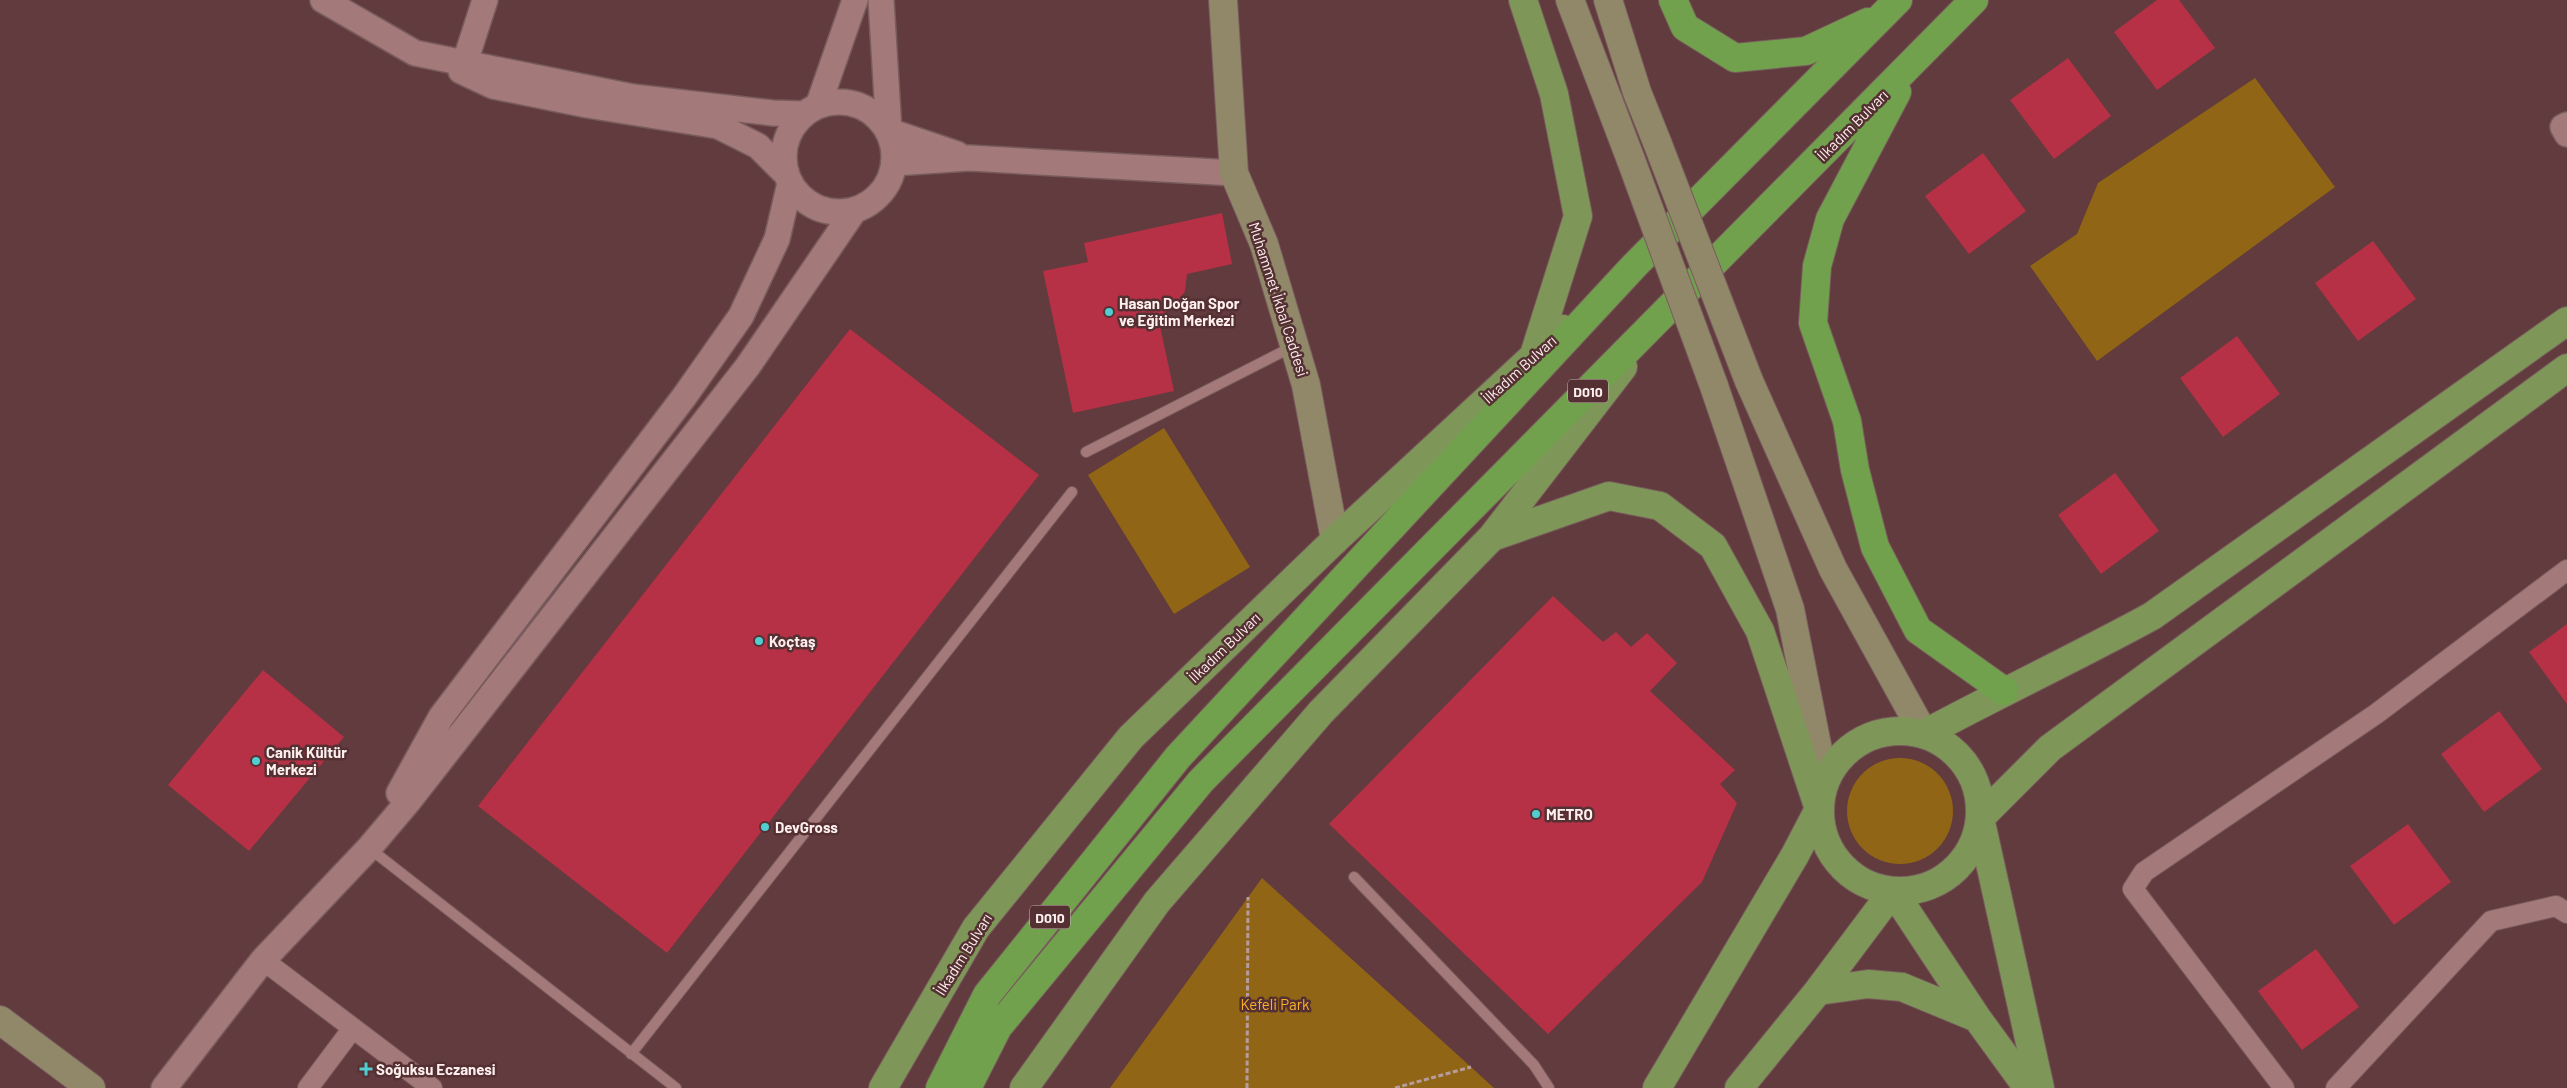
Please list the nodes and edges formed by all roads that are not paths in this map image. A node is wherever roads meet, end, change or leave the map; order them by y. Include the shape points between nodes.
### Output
1 (323, 0) edge
2 (485, 0) edge
3 (855, 0) edge
4 (881, 0) edge
5 (1223, 0) edge
6 (1523, 0) edge
7 (1570, 0) edge
8 (1608, 0) edge
9 (1673, 0) edge
10 (1974, 0) edge
11 (1892, 7) edge
12 (430, 56) junction
13 (465, 62) junction
14 (1911, 66) junction
15 (811, 110) junction
16 (889, 131) junction
17 (969, 158) junction
18 (895, 163) junction
19 (1234, 173) junction
20 (788, 179) junction
21 (854, 211) junction
22 (1635, 265) junction
23 (1666, 312) junction
24 (2567, 321) edge
25 (1295, 346) junction
26 (1535, 353) junction
27 (2567, 368) edge
28 (1086, 452) dead end
29 (1072, 492) dead end
30 (1492, 537) junction
31 (1335, 540) junction
32 (2567, 570) edge
33 (2004, 691) junction
34 (1924, 734) junction
35 (1819, 809) junction
36 (1980, 818) junction
37 (369, 848) junction
38 (1354, 877) dead end
39 (1894, 891) junction
40 (2567, 912) edge
41 (263, 960) junction
42 (1818, 991) junction
43 (1977, 1018) junction
44 (0, 1020) edge
45 (353, 1028) junction
46 (631, 1054) junction
47 (91, 1088) edge
48 (164, 1088) edge
49 (308, 1088) edge
50 (432, 1088) edge
51 (676, 1088) edge
52 (883, 1088) edge
53 (940, 1088) edge
54 (967, 1088) edge
55 (1024, 1088) edge
56 (1549, 1088) edge
57 (1657, 1088) edge
58 (1739, 1088) edge
59 (2028, 1088) edge
60 (2040, 1088) edge
61 (2284, 1088) edge
62 (2336, 1088) edge

1 - 12 street via 415,53
2 - 13 street
3 - 15 street
4 - 16 street
5 - 19 main road, Muhammet İkbal Caddesi
6 - 26 main road via 1554,94 1578,216
7 - 35 main road, bridge via 1714,386 1790,609 1818,750
8 - 34 main road, bridge via 1637,92 1749,381 1833,569
9 - 11 highway via 1685,26 1735,58 1806,51
10 - 14 highway, İlkadım Bulvarı / D010
11 - 22 highway, İlkadım Bulvarı / D010
12 - 13 street
12 - 20 street via 493,86 718,126 758,146
13 - 15 street via 633,97 773,114
14 - 23 highway, İlkadım Bulvarı / D010
14 - 33 highway via 1830,219 1817,266 1813,323 1847,421 1855,470 1875,547 1918,630
15 - 16 street via 834,102 851,103 866,108
15 - 20 street via 792,129 784,146
16 - 17 street
16 - 18 street
17 - 18 street
17 - 19 street
18 - 21 street via 882,193
19 - 25 main road, Muhammet İkbal Caddesi via 1264,244
20 - 21 street via 801,198 817,208 835,213
20 - 37 street via 777,239 740,316 684,397 441,717
21 - 37 street via 748,366
22 - 26 main road, İlkadım Bulvarı
22 - 53 highway, İlkadım Bulvarı / D010 via 1178,757 987,996
23 - 30 main road, İlkadım Bulvarı
23 - 54 highway, İlkadım Bulvarı / D010 via 1201,781 998,1026
24 - 33 main road via 2152,616 2085,653
25 - 28 lane
25 - 31 main road, Muhammet İkbal Caddesi via 1306,384
26 - 31 main road, İlkadım Bulvarı
27 - 36 main road via 2050,748
29 - 46 lane
30 - 35 main road via 1609,496 1660,506 1713,546 1760,631
30 - 55 main road, İlkadım Bulvarı via 1322,712 1157,902
31 - 52 main road, İlkadım Bulvarı via 1131,737 976,928
32 - 61 street via 2376,714 2144,872 2133,889
33 - 34 main road
34 - 35 main road via 1900,730 1875,734 1853,746 1836,763 1824,785
34 - 36 main road via 1949,747 1967,766 1978,791
35 - 39 main road via 1822,833 1838,861 1849,873 1870,886
35 - 57 main road
36 - 39 main road via 1974,842 1961,864 1942,880 1918,889
36 - 60 main road
37 - 41 street
37 - 46 lane
38 - 56 lane via 1534,1064
39 - 42 main road
39 - 43 main road
40 - 62 street via 2556,906 2491,922
41 - 45 street
41 - 48 street
42 - 43 main road via 1868,984 1902,987
42 - 58 main road
43 - 59 main road
44 - 47 main road
45 - 49 street
45 - 50 street
46 - 51 lane

